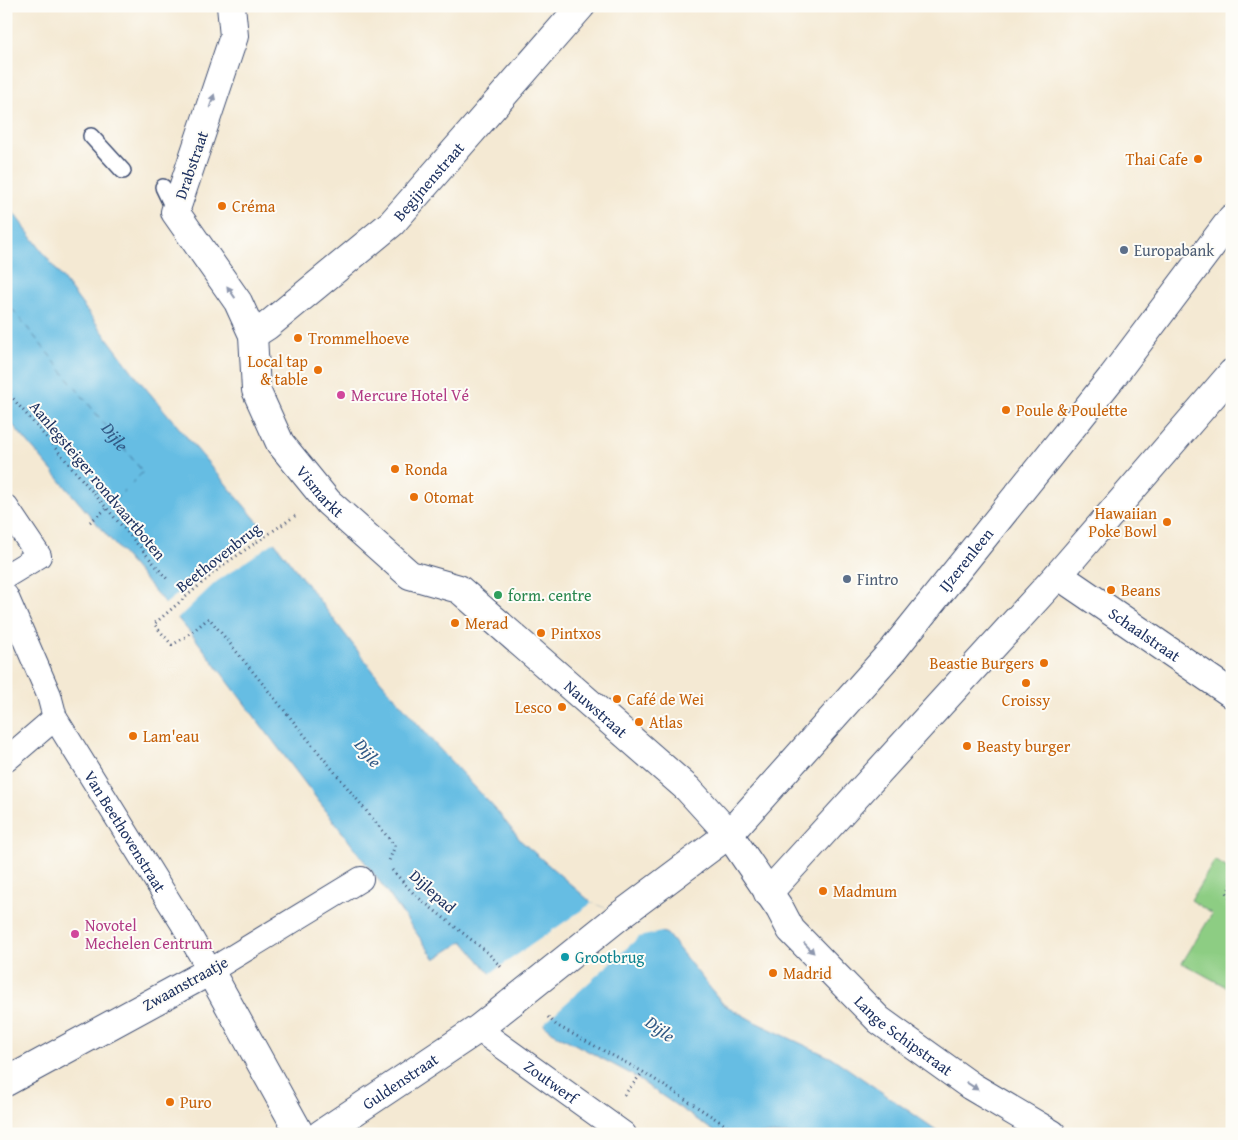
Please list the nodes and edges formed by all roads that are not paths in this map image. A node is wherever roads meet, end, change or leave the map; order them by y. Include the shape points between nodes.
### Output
1 (231, 6) edge
2 (581, 6) edge
3 (91, 136) dead end
4 (123, 171) dead end
5 (163, 186) dead end
6 (175, 212) junction
7 (1232, 218) edge
8 (253, 335) junction
9 (1229, 384) edge
10 (6, 507) edge
11 (1058, 575) junction
12 (6, 576) edge
13 (459, 588) joint
14 (6, 596) edge
15 (1232, 694) edge
16 (55, 718) junction
17 (6, 760) edge
18 (729, 834) junction
19 (361, 879) dead end
20 (774, 901) junction
21 (210, 971) junction
22 (478, 1029) junction
23 (6, 1082) edge
24 (300, 1134) edge
25 (321, 1134) edge
26 (624, 1134) edge
27 (1052, 1134) edge

6 -> 1 street, Drabstraat via 234,36
2 - 8 street, Begijnenstraat via 392,223
3 - 4 lane
5 - 6 lane
8 -> 6 street, Drabstraat via 238,302
7 - 18 street, IJzerenleen via 1113,376 894,649
8 - 13 street, Vismarkt via 256,390 264,408 280,443 328,502 410,575
9 - 11 street
10 - 12 street via 39,556
11 - 15 street, Schaalstraat
11 - 20 street
13 - 18 street, Nauwstraat via 688,789
14 - 16 street, Van Beethovenstraat via 49,695
16 - 17 street
16 - 21 street, Van Beethovenstraat
18 - 20 street
18 - 22 street, bridge
19 - 21 street, Zwaanstraatje
20 -> 27 street, Lange Schipstraat via 792,930 879,1020 971,1086
21 - 23 street, Zwaanstraatje
21 - 24 street
22 - 25 street, Guldenstraat
22 - 26 street, Zoutwerf

